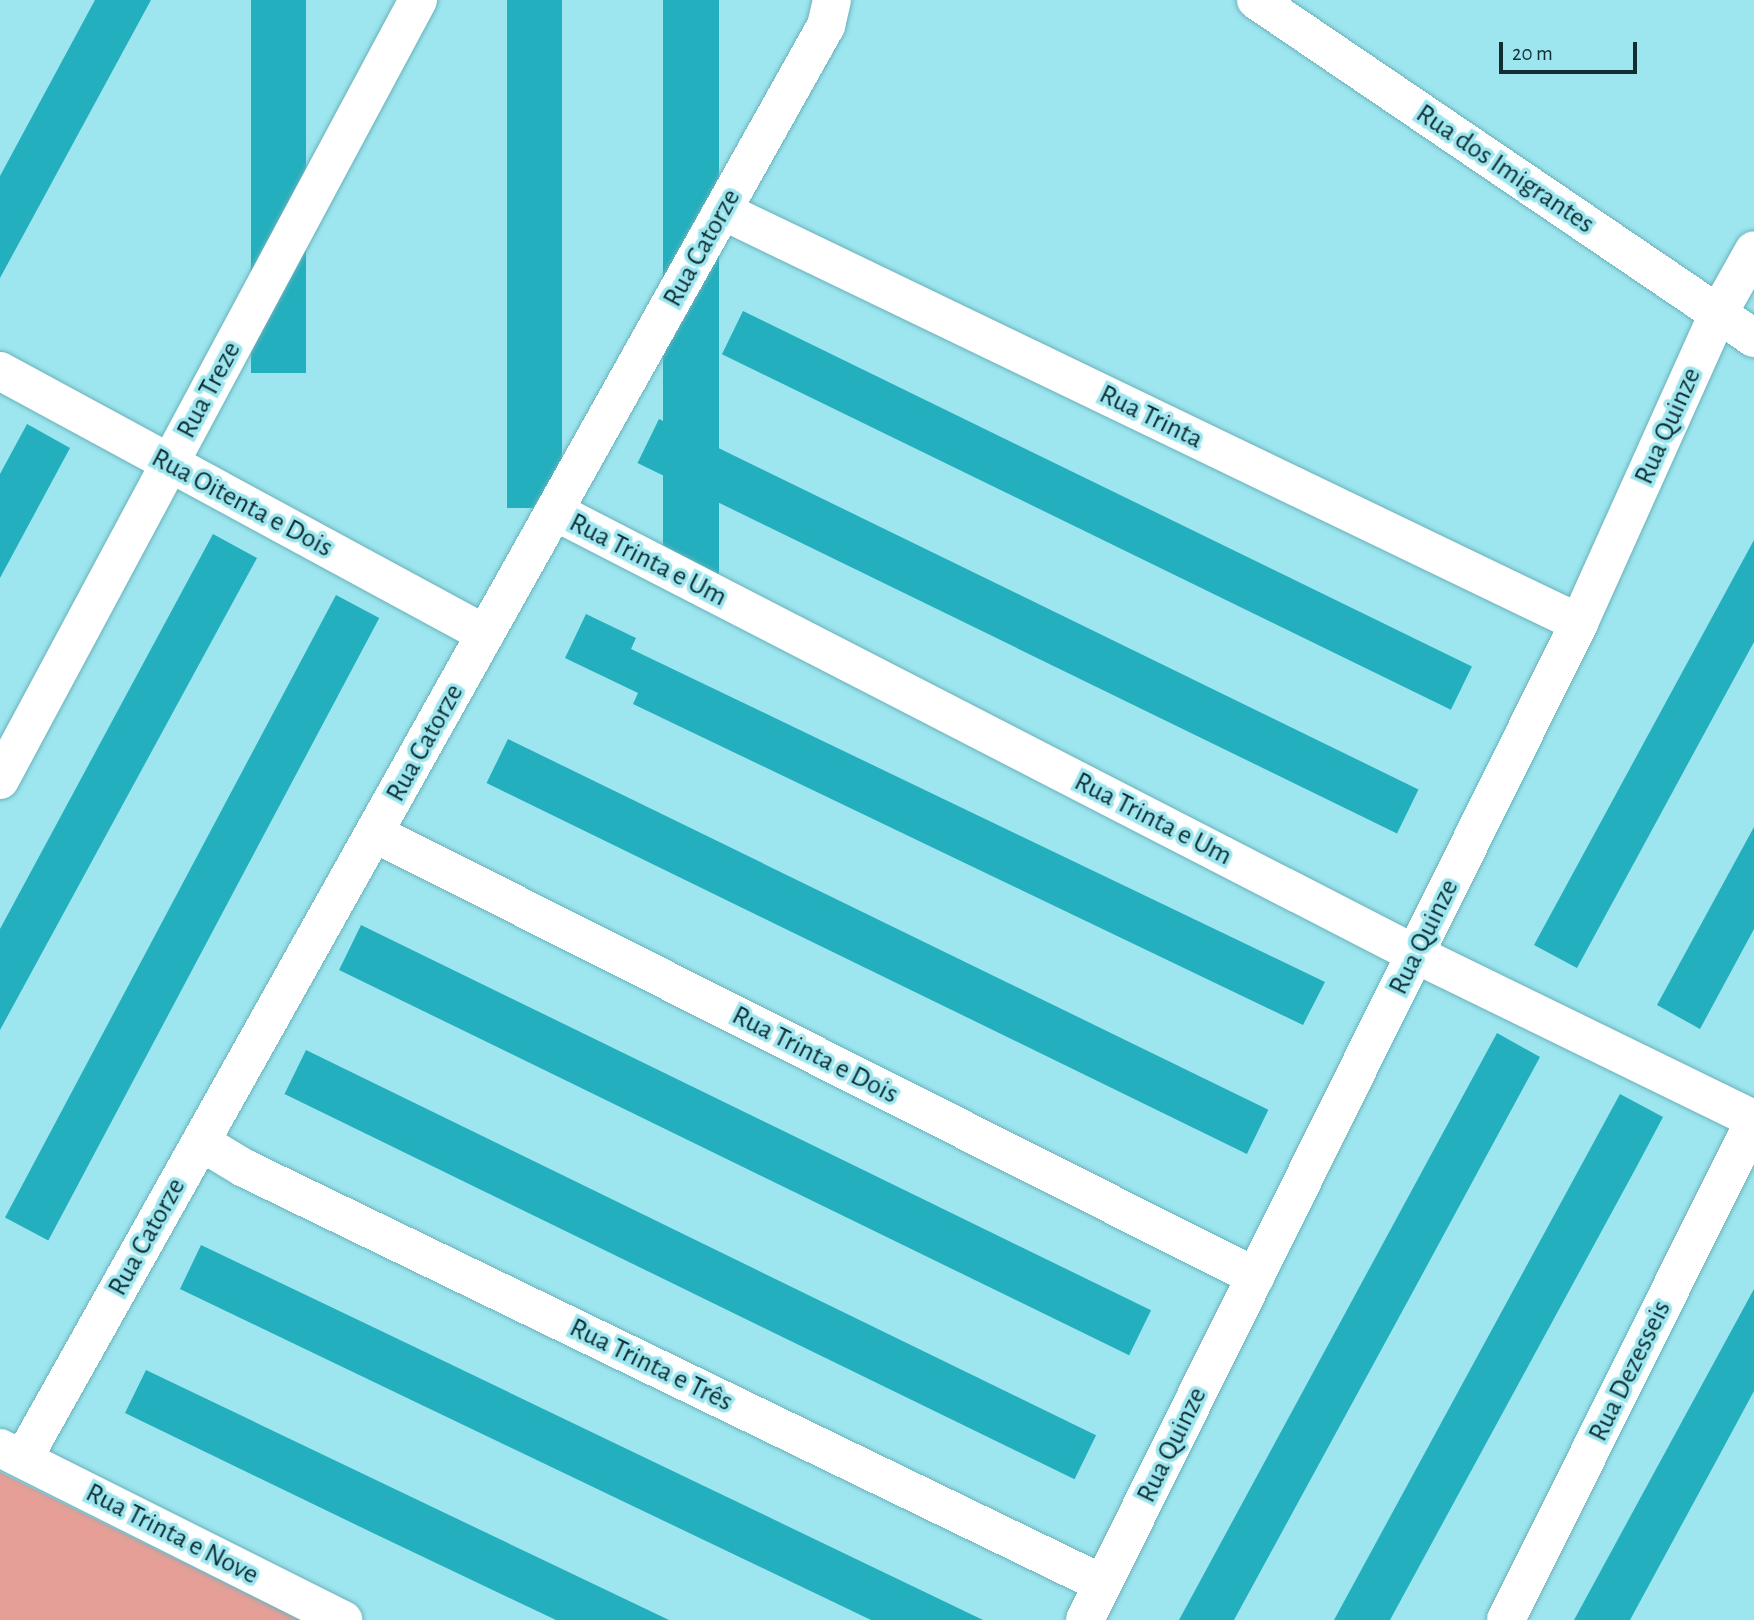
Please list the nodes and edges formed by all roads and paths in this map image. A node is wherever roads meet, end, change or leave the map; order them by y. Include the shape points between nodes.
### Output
1 (418, 0) edge
2 (1256, 0) edge
3 (829, 13) edge
4 (723, 211) junction
5 (1754, 250) edge
6 (1718, 314) junction
7 (1754, 338) edge
8 (0, 371) edge
9 (169, 464) junction
10 (554, 512) junction
11 (1579, 624) junction
12 (485, 634) junction
13 (0, 780) edge
14 (374, 833) junction
15 (1415, 954) junction
16 (1754, 1120) edge
17 (201, 1142) junction
18 (1256, 1277) junction
19 (11, 1453) edge
20 (1103, 1584) junction
21 (343, 1620) edge
22 (1085, 1620) edge
23 (1506, 1620) edge

1 - 9 street, Rua Treze
2 - 6 street, Rua dos Imigrantes
3 - 4 street, Rua Catorze
4 - 10 street, Rua Catorze
4 - 11 street, Rua Trinta
5 - 6 street, Rua Quinze
6 - 7 street, Rua dos Imigrantes
6 - 11 street, Rua Quinze
8 - 9 street, Rua Oitenta e Dois
9 - 12 street, Rua Oitenta e Dois
9 - 13 street, Rua Treze
10 - 12 street, Rua Catorze
10 - 15 street, Rua Trinta e Um
11 - 15 street, Rua Quinze
12 - 14 street, Rua Catorze
14 - 17 street, Rua Catorze
14 - 18 street, Rua Trinta e Dois
15 - 16 street, Rua Trinta e Um
15 - 18 street, Rua Quinze
16 - 23 street, Rua Dezesseis
17 - 19 street, Rua Catorze
17 - 20 street, Rua Trinta e Três via 244,1168
18 - 20 street, Rua Quinze
19 - 21 street, Rua Trinta e Nove
20 - 22 street, Rua Quinze

